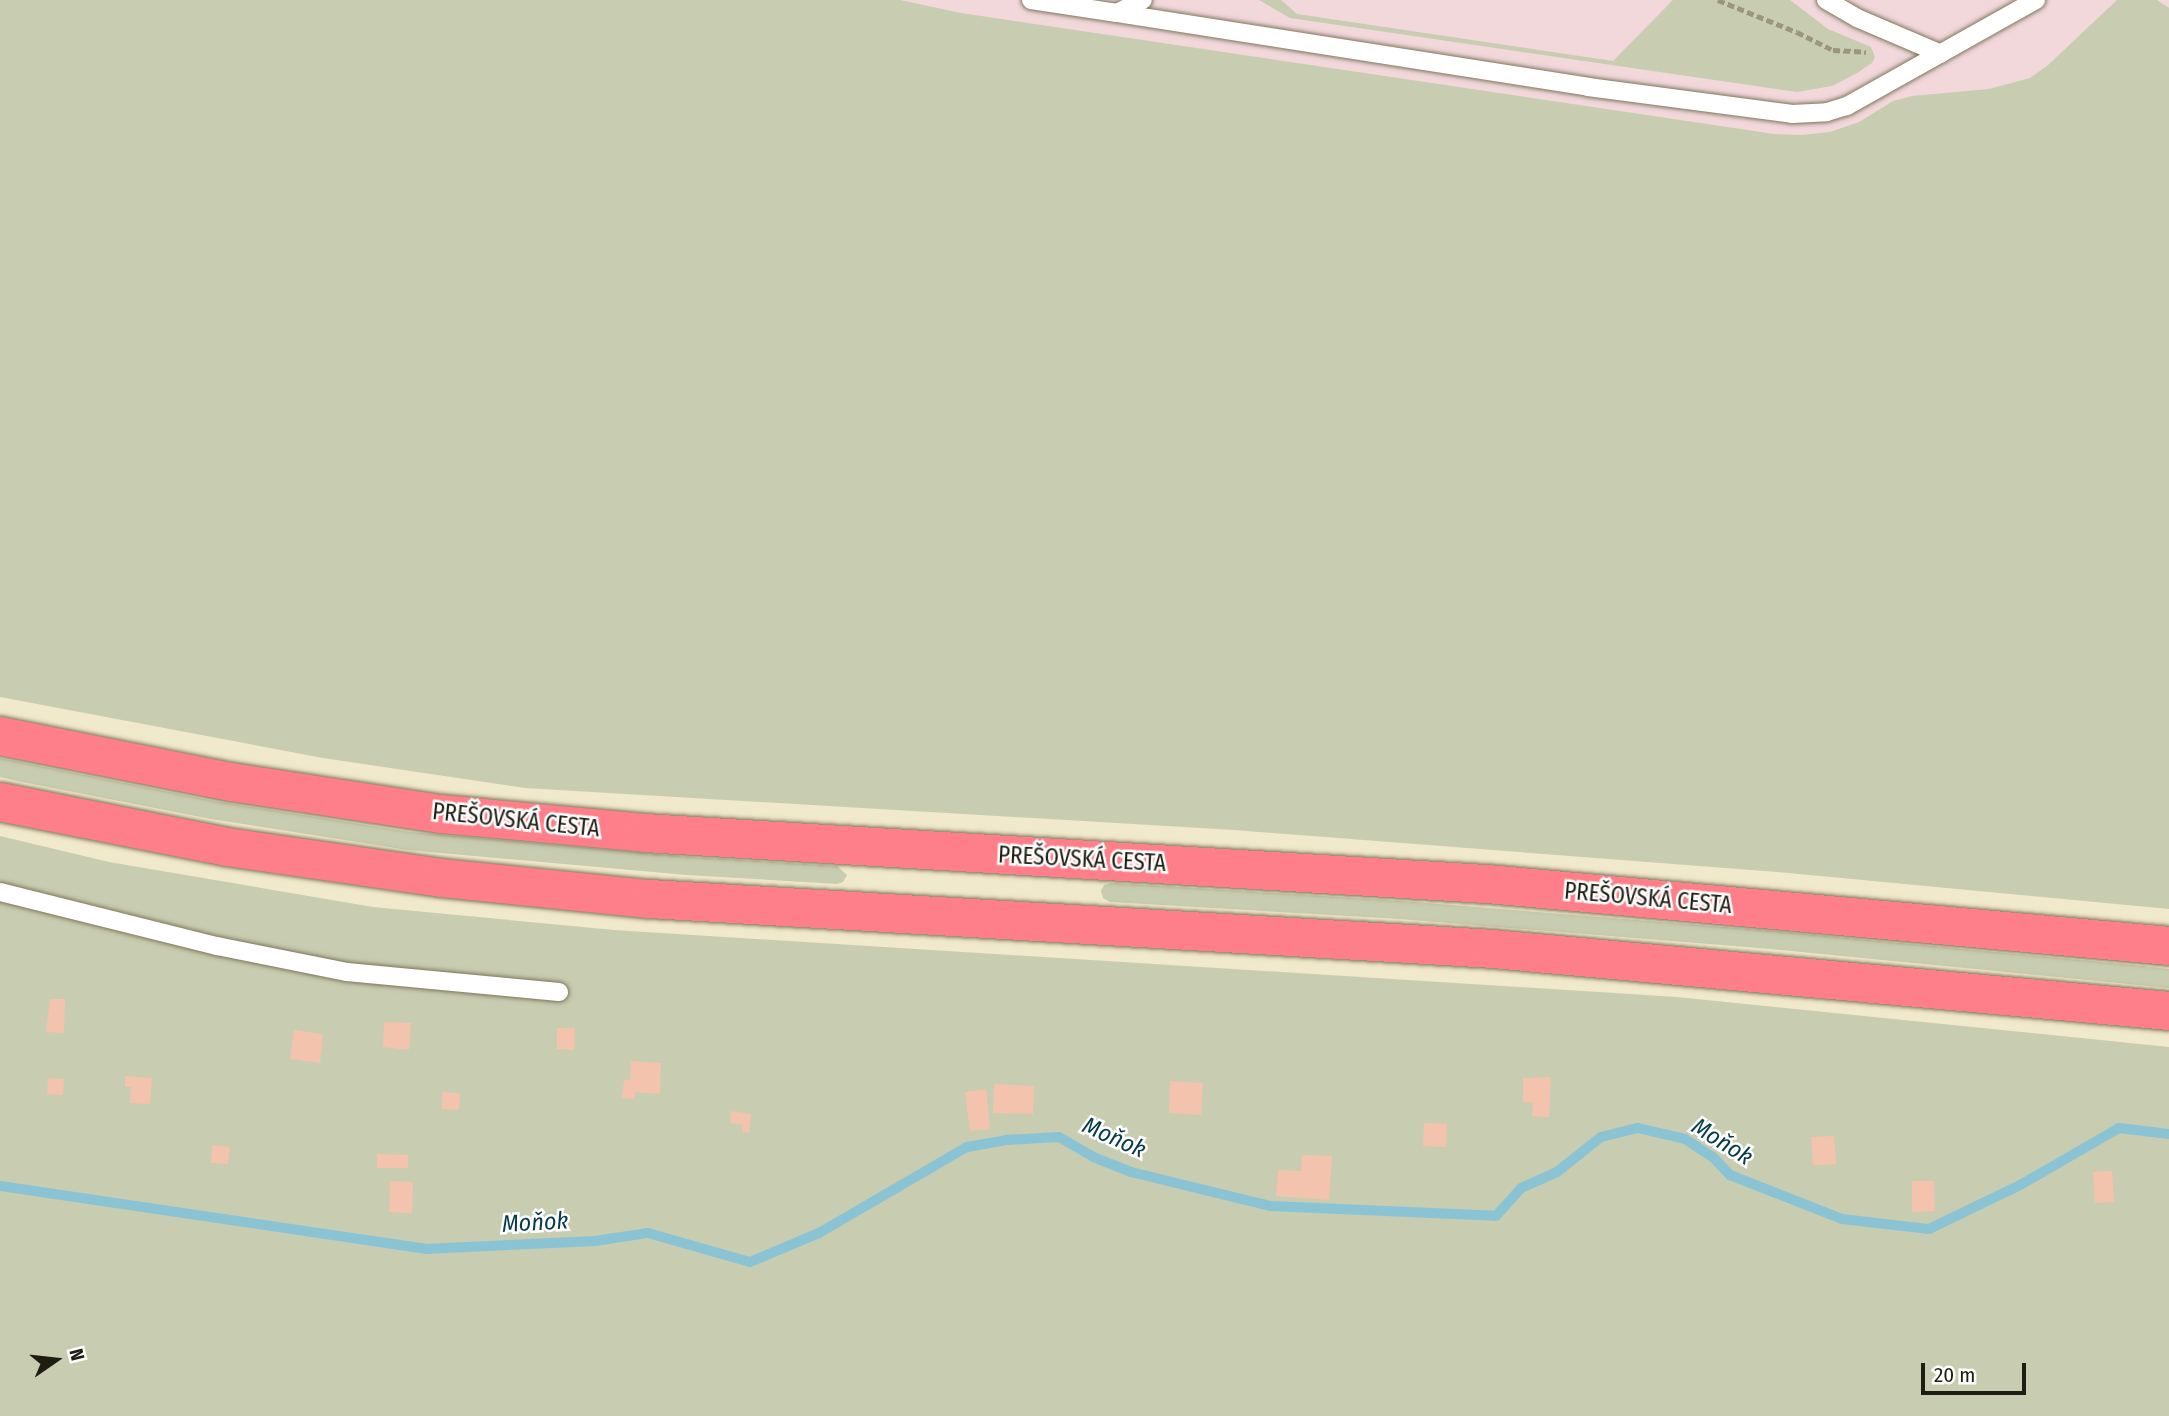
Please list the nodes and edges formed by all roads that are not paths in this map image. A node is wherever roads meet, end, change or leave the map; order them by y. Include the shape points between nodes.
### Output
1 (1031, 0) edge
2 (1143, 0) edge
3 (1826, 0) edge
4 (2036, 0) edge
5 (1117, 13) junction
6 (1941, 54) junction
7 (0, 736) edge
8 (0, 802) edge
9 (0, 892) edge
10 (2169, 946) edge
11 (559, 992) dead end
12 (2169, 1011) edge

1 - 5 lane
2 - 5 lane
3 - 6 lane
4 - 6 lane
5 - 6 lane via 1783,114 1847,106
7 - 10 highway, PREŠOVSKÁ CESTA via 231,782 482,818 645,833 1487,884
8 - 12 highway via 228,847 442,878 622,896 1493,949
9 - 11 lane via 217,946 347,972

